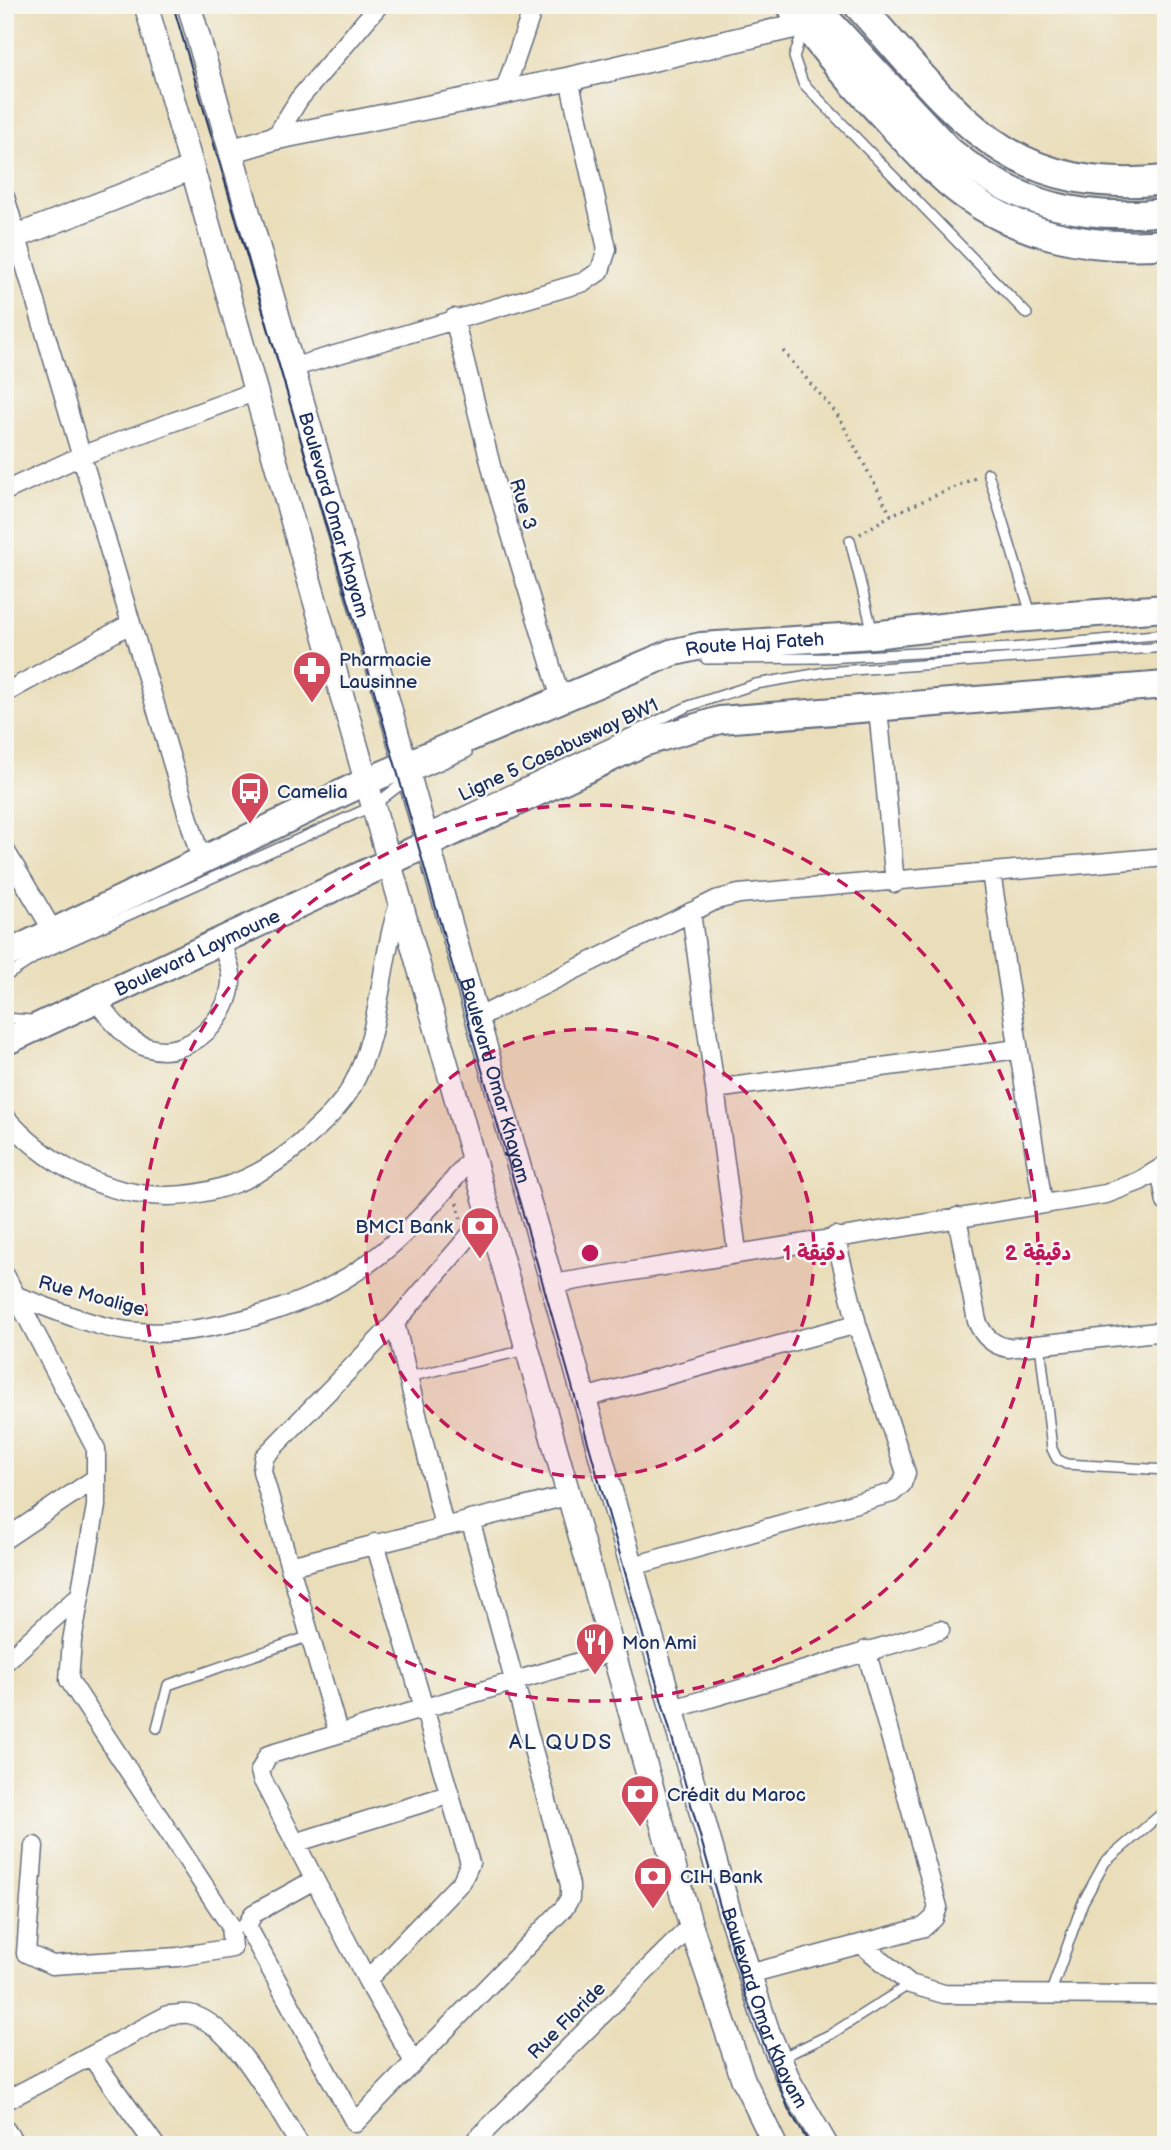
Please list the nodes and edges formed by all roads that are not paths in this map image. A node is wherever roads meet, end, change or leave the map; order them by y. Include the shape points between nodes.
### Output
1 (145, 5) edge
2 (189, 5) edge
3 (379, 5) edge
4 (534, 5) edge
5 (833, 5) edge
6 (858, 5) edge
7 (803, 11) edge
8 (569, 79) junction
9 (505, 90) junction
10 (275, 138) junction
11 (231, 151) junction
12 (192, 168) junction
13 (1166, 180) edge
14 (5, 197) edge
15 (1166, 198) edge
16 (1166, 212) edge
17 (11, 239) edge
18 (1166, 244) edge
19 (1027, 314) dead end
20 (454, 318) junction
21 (291, 368) junction
22 (254, 392) junction
23 (83, 455) junction
24 (988, 473) road end
25 (5, 491) edge
26 (850, 540) road end
27 (1166, 608) edge
28 (1032, 619) junction
29 (130, 624) junction
30 (1166, 634) edge
31 (873, 635) junction
32 (1166, 648) edge
33 (1166, 685) edge
34 (5, 693) edge
35 (561, 699) junction
36 (878, 709) junction
37 (539, 721) dead end
38 (476, 749) dead end
39 (406, 772) junction
40 (370, 793) junction
41 (425, 839) junction
42 (5, 850) edge
43 (1166, 857) edge
44 (201, 860) junction
45 (387, 860) junction
46 (991, 873) junction
47 (895, 883) junction
48 (399, 904) junction
49 (691, 912) junction
50 (53, 931) junction
51 (221, 943) junction
52 (5, 955) edge
53 (5, 977) edge
54 (95, 1000) junction
55 (479, 1017) junction
56 (5, 1018) edge
57 (5, 1042) edge
58 (1018, 1049) junction
59 (715, 1089) junction
60 (5, 1117) edge
61 (472, 1157) junction
62 (1163, 1167) edge
63 (1166, 1202) edge
64 (1043, 1204) junction
65 (486, 1215) junction
66 (957, 1217) junction
67 (835, 1236) junction
68 (737, 1251) junction
69 (5, 1275) edge
70 (553, 1284) junction
71 (19, 1297) junction
72 (395, 1323) junction
73 (857, 1324) junction
74 (1166, 1331) edge
75 (1040, 1344) junction
76 (527, 1349) junction
77 (408, 1377) junction
78 (584, 1398) junction
79 (1166, 1470) edge
80 (96, 1478) junction
81 (567, 1496) junction
82 (470, 1519) junction
83 (444, 1526) junction
84 (5, 1539) edge
85 (375, 1544) junction
86 (290, 1566) junction
87 (633, 1566) junction
88 (80, 1595) junction
89 (940, 1630) dead end
90 (310, 1636) junction
91 (866, 1650) junction
92 (612, 1652) junction
93 (5, 1662) edge
94 (513, 1683) junction
95 (422, 1709) junction
96 (673, 1709) junction
97 (157, 1728) dead end
98 (338, 1732) junction
99 (448, 1795) junction
100 (1166, 1810) edge
101 (295, 1843) junction
102 (34, 1846) dead end
103 (314, 1880) junction
104 (691, 1926) junction
105 (861, 1944) junction
106 (749, 1974) junction
107 (367, 1980) junction
108 (910, 1983) junction
109 (1051, 1993) junction
110 (1166, 1995) edge
111 (91, 2056) junction
112 (779, 2059) junction
113 (414, 2062) junction
114 (5, 2101) edge
115 (5, 2130) edge
116 (16, 2145) edge
117 (155, 2145) edge
118 (300, 2145) edge
119 (471, 2145) edge
120 (775, 2145) edge
121 (826, 2145) edge

1 - 12 street
2 - 11 street, Boulevard Omar Khayam
3 - 10 street via 299,99
4 - 9 street
5 - 15 main road via 934,114 985,158 1034,184 1075,197
6 - 13 main road via 961,118 1009,155 1048,173 1090,180 1130,184
7 - 8 street
7 - 16 main road via 973,170 1006,189 1103,216
7 - 18 main road via 824,52 926,162 983,205 1060,238 1102,246
7 - 19 lane via 794,57 803,83
8 - 9 street
8 - 20 street via 606,261 584,282
9 - 10 street
10 - 11 street
11 - 21 street, Boulevard Omar Khayam
12 - 17 street
12 - 22 street
14 - 17 street
17 - 23 street
20 - 21 street
20 - 35 street, Rue 3 via 495,482
21 - 39 street, Boulevard Omar Khayam
22 - 23 street
22 - 40 street
23 - 25 street
23 - 29 street
24 - 28 lane
26 - 31 lane
27 - 28 main road, Route Haj Fateh
28 - 31 main road, Route Haj Fateh
29 - 34 street
29 - 44 street
30 - 37 lane, Ligne 5 Casabusway BW1 via 1012,648 693,660 653,670
31 - 35 main road, Route Haj Fateh via 701,646 671,653
32 - 41 lane, Ligne 5 Casabusway BW1 via 826,672 756,684 689,706
33 - 36 main road
35 - 39 main road, Route Haj Fateh
36 - 41 main road via 720,720 677,731
36 - 47 street
38 - 39 lane, Ligne 5 Casabusway BW1
39 - 40 main road, Route Haj Fateh
39 - 41 street, Boulevard Omar Khayam
40 - 44 main road
40 - 45 street
40 - 53 lane via 39,955
41 - 45 main road
41 - 55 street, Boulevard Omar Khayam
42 - 50 street
43 - 46 street
44 - 50 main road
45 - 48 street
45 - 51 main road, Boulevard Laymoune
45 - 56 lane via 58,1012 28,1021
46 - 47 street
46 - 58 street
47 - 49 street via 739,894
48 - 60 street via 370,1038 351,1088 321,1125 279,1162 230,1185 179,1198 118,1190 68,1170 30,1144
48 - 61 street
49 - 55 street
49 - 59 street
50 - 52 main road
51 - 54 main road, Boulevard Laymoune
51 - 54 street via 231,974 229,993 220,1017 202,1036 184,1046 145,1047 121,1030
54 - 57 main road, Boulevard Laymoune
55 - 70 street, Boulevard Omar Khayam
58 - 59 street
58 - 64 street
59 - 68 street
61 - 65 street
61 - 71 street, Rue Moalige via 422,1217 380,1256 335,1287 273,1313 201,1330 136,1332
62 - 63 street
62 - 64 street via 1106,1194
64 - 66 street
65 - 72 street
65 - 76 street
66 - 67 street
66 - 75 street via 977,1321 984,1334 1008,1348
67 - 68 street
67 - 73 street
68 - 70 street
69 - 71 street
70 - 78 street, Boulevard Omar Khayam
71 - 80 street via 96,1450
72 - 77 street
72 - 86 street via 264,1457 262,1471
73 - 78 street
73 - 87 street via 905,1473 902,1483 892,1493
74 - 75 street
75 - 79 lane via 1052,1449 1057,1458 1066,1464
76 - 77 lane
76 - 81 street
77 - 83 street
78 - 87 street, Boulevard Omar Khayam
80 - 84 street
80 - 88 street via 96,1506
81 - 82 street
81 - 92 street
82 - 83 street
82 - 94 street
83 - 85 street
85 - 86 street
85 - 95 street
86 - 90 street
87 - 96 street, Boulevard Omar Khayam
88 - 93 street
88 - 102 street via 69,1680 230,1925 232,1948 178,1957 52,1965 26,1953
89 - 91 street
90 - 97 lane via 168,1685
90 - 98 street
91 - 96 street
91 - 105 street via 938,1907 934,1919 924,1927
92 - 94 street
92 - 104 street
94 - 95 street
94 - 113 street via 570,1898
95 - 98 street
95 - 99 street
96 - 106 street, Boulevard Omar Khayam
98 - 101 street via 268,1755 262,1762 262,1779
99 - 101 street
99 - 107 street via 470,1863 468,1872
100 - 109 lane via 1105,1862 1083,1902
101 - 103 street
103 - 107 street
103 - 113 street via 253,1914 247,1926 355,2123
104 - 119 street, Rue Floride
104 - 120 street via 743,2079
105 - 106 street
105 - 108 street
106 - 112 street, Boulevard Omar Khayam
107 - 113 street
108 - 109 street via 944,1994
108 - 112 lane via 831,2034
109 - 110 street
111 - 114 street
111 - 117 street
111 - 118 street via 167,2015 188,2013 234,2045
112 - 121 street, Boulevard Omar Khayam
115 - 116 street

